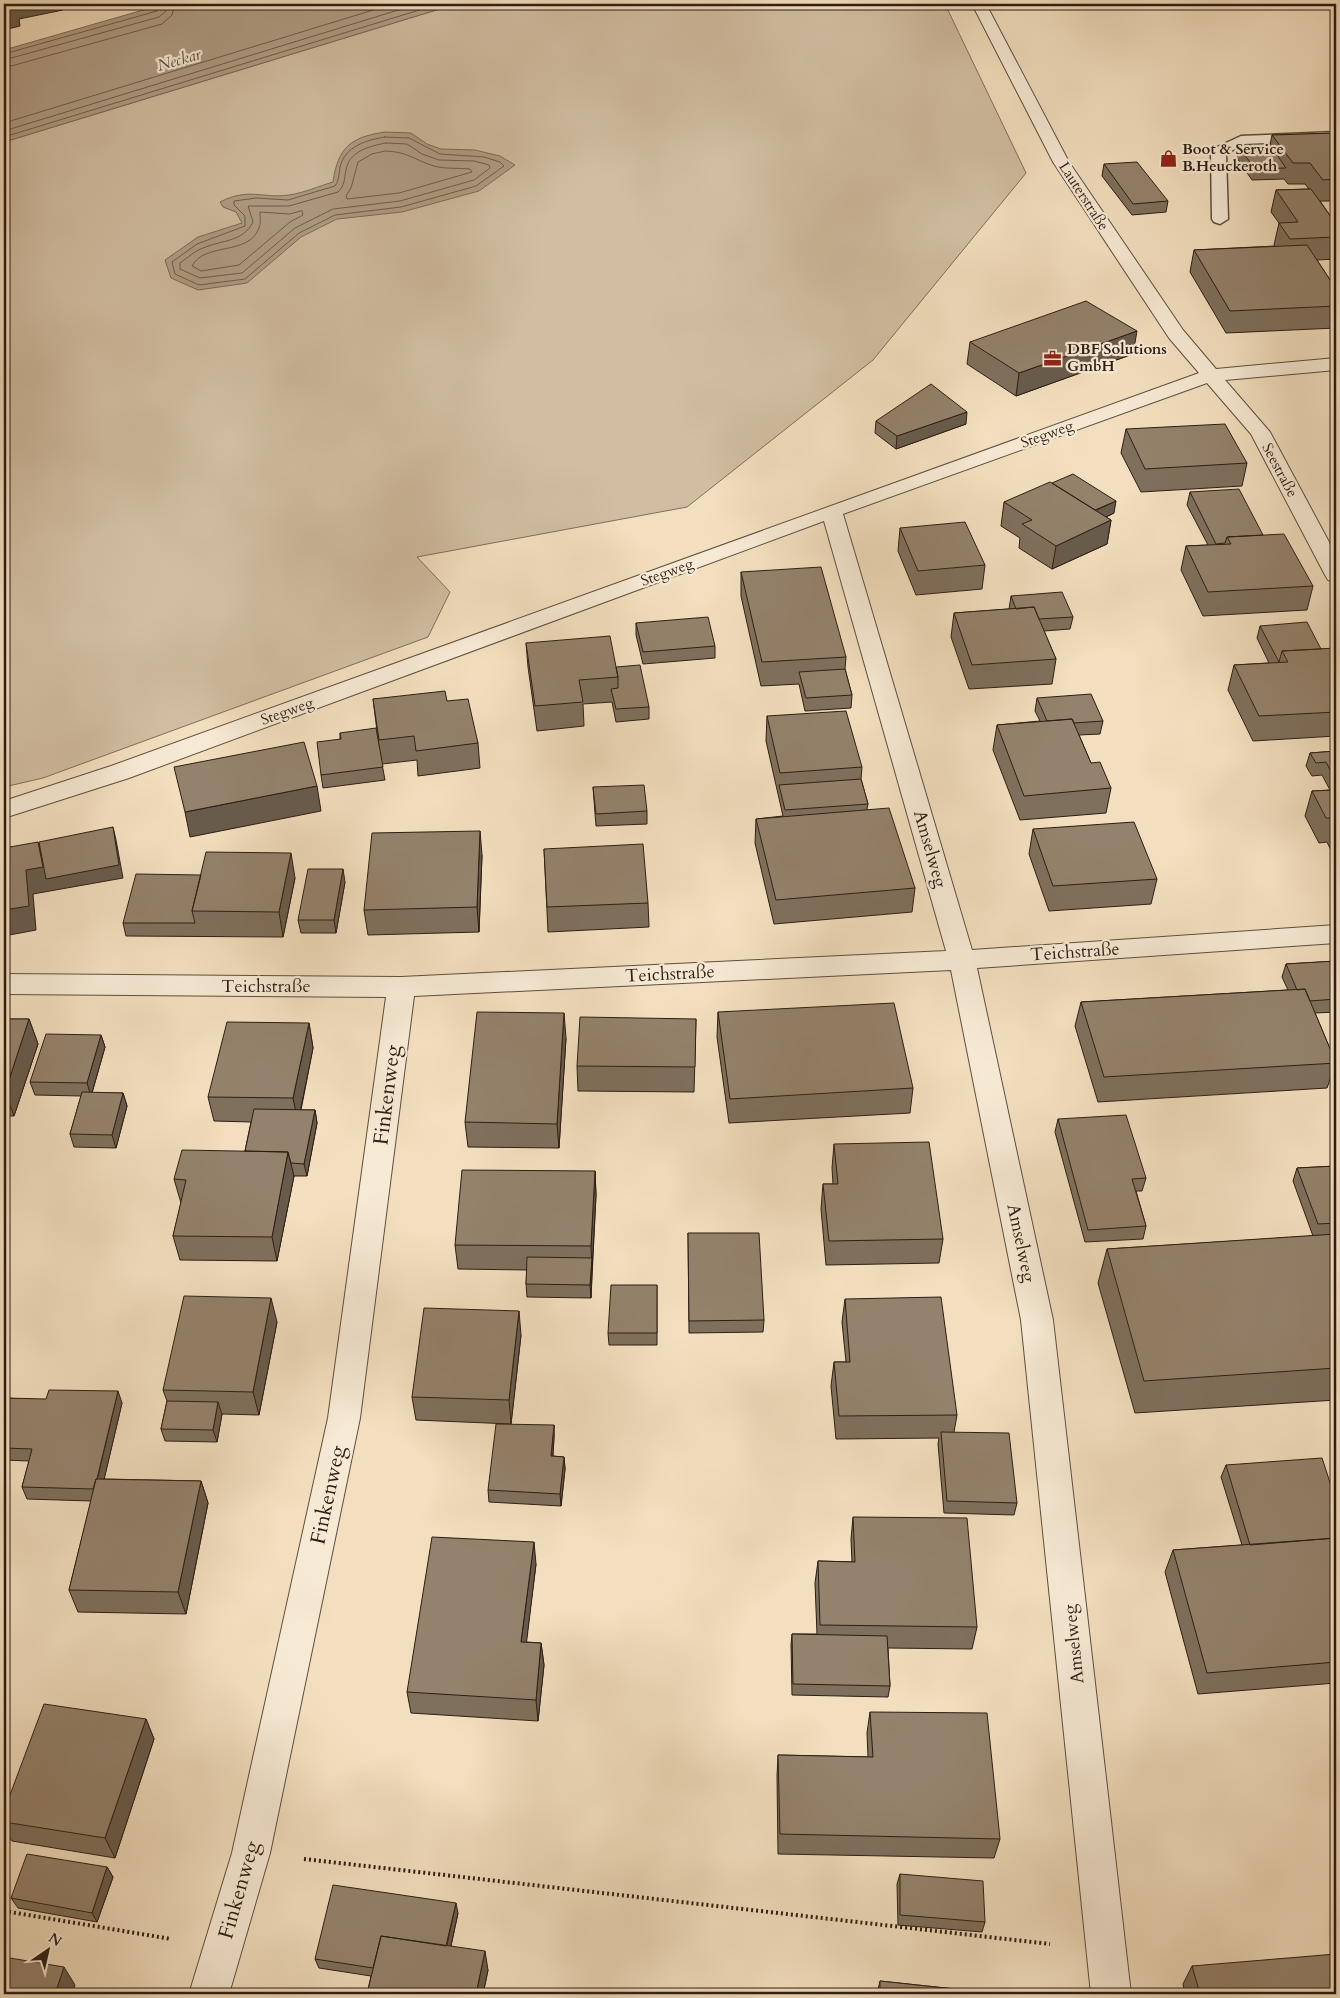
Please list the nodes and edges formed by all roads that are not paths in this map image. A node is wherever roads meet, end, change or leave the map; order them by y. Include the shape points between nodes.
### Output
1 (979, 4) edge
2 (1336, 136) edge
3 (1220, 219) dead end
4 (1336, 364) edge
5 (1211, 375) junction
6 (832, 511) junction
7 (1336, 575) edge
8 (4, 810) edge
9 (1336, 934) edge
10 (962, 960) junction
11 (4, 984) edge
12 (401, 987) junction
13 (209, 1994) edge
14 (1111, 1994) edge

1 - 5 street, Lauterstraße via 1061,162 1176,334
2 - 3 lane via 1241,140 1218,152
4 - 5 street, Stegweg
5 - 6 street, Stegweg
5 - 7 street, Seestraße via 1260,432
6 - 8 street, Stegweg via 120,772
6 - 10 street, Amselweg
9 - 10 street, Teichstraße
10 - 12 street, Teichstraße
10 - 14 street, Amselweg via 1037,1320
11 - 12 street, Teichstraße
12 - 13 street, Finkenweg via 344,1418 251,1853

